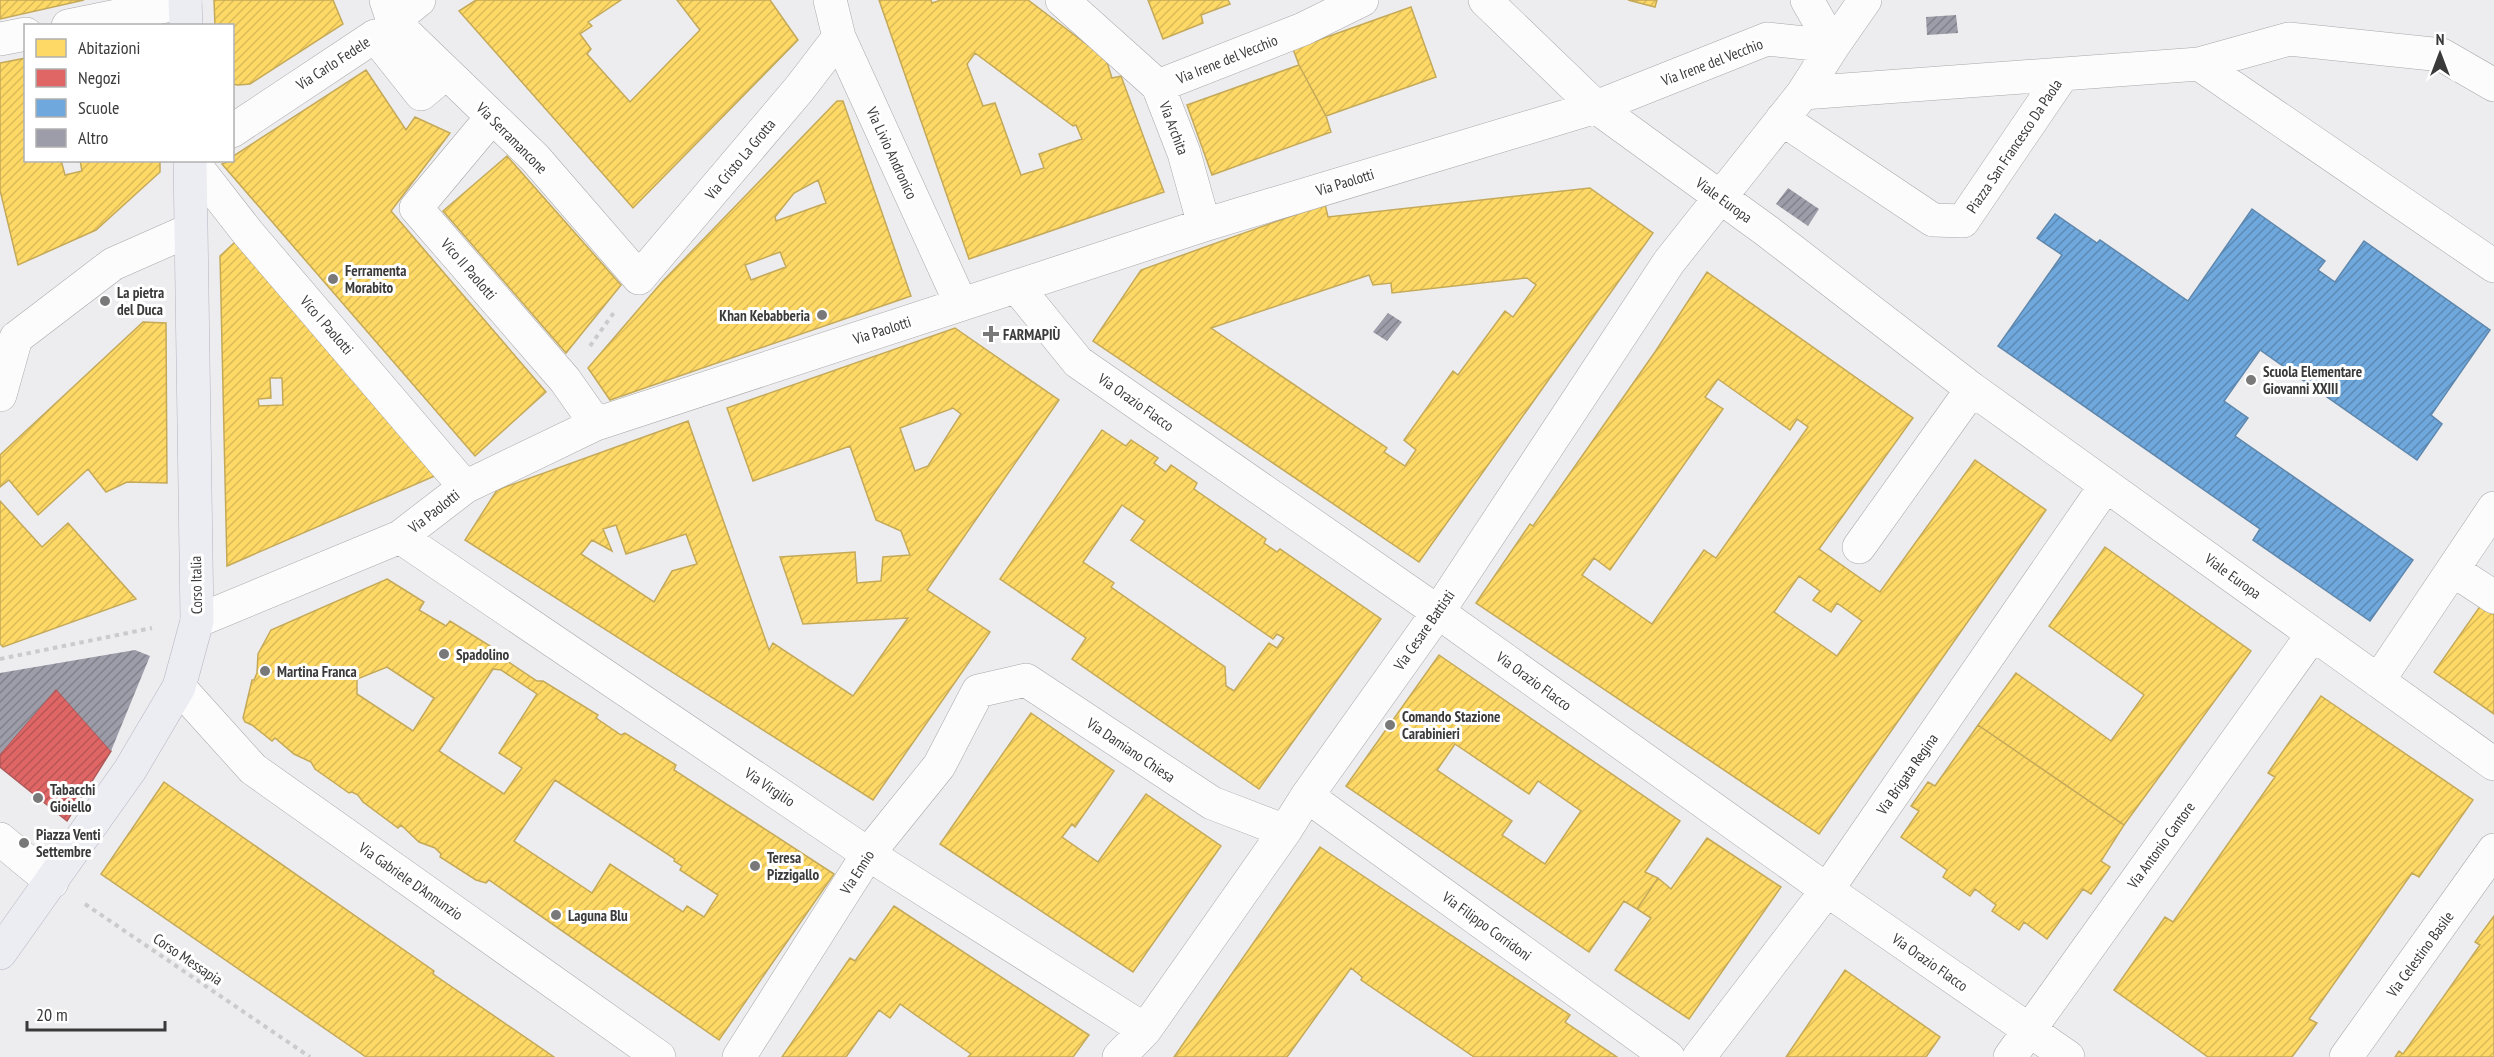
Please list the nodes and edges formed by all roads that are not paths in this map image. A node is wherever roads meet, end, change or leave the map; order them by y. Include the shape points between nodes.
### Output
1 (419, 0) edge
2 (830, 0) edge
3 (1062, 0) edge
4 (1362, 0) edge
5 (1485, 0) edge
6 (1807, 0) edge
7 (1865, 0) edge
8 (185, 9) edge
9 (389, 11) edge
10 (82, 24) edge
11 (24, 34) edge
12 (839, 37) junction
13 (0, 39) edge
14 (1833, 46) junction
15 (2199, 64) junction
16 (446, 73) junction
17 (2063, 74) junction
18 (2494, 85) edge
19 (1158, 86) junction
20 (1803, 93) junction
21 (1596, 107) junction
22 (492, 117) junction
23 (1782, 119) junction
24 (234, 130) edge
25 (191, 162) edge
26 (192, 162) edge
27 (1720, 198) junction
28 (1204, 225) junction
29 (190, 230) junction
30 (2494, 266) edge
31 (639, 279) joint
32 (1017, 287) junction
33 (961, 304) junction
34 (8, 334) edge
35 (1972, 389) junction
36 (0, 395) edge
37 (596, 424) junction
38 (2106, 486) junction
39 (465, 487) junction
40 (2494, 508) edge
41 (400, 537) junction
42 (1859, 547) dead end
43 (2453, 570) junction
44 (2494, 597) edge
45 (1438, 612) junction
46 (197, 621) junction
47 (2313, 634) junction
48 (2378, 681) junction
49 (179, 687) junction
50 (978, 691) joint
51 (2494, 764) edge
52 (1306, 796) junction
53 (1285, 831) junction
54 (0, 839) edge
55 (2494, 850) edge
56 (868, 854) junction
57 (52, 882) junction
58 (1827, 890) junction
59 (0, 953) edge
60 (1146, 1030) junction
61 (2027, 1030) junction
62 (659, 1057) edge
63 (739, 1057) edge
64 (1119, 1057) edge
65 (1668, 1057) edge
66 (1699, 1057) edge
67 (2010, 1057) edge
68 (2068, 1057) edge
69 (2346, 1057) edge

1 - 9 street
2 - 12 street, Via Livio Andronico
3 - 19 street, Via Archita
4 - 19 street, Via Irene del Vecchio via 1303,29
5 - 21 street, Viale Europa
6 - 14 street
7 - 14 street
8 - 10 street
9 - 16 street, Via Serramancone
11 - 13 street
12 - 31 street, Via Cristo La Grotta
12 - 33 street, Via Livio Andronico
14 - 20 street
14 - 21 street, Via Irene del Vecchio via 1767,39
15 - 17 street, Piazza San Francesco Da Paola
15 - 18 street, Piazza San Francesco Da Paola via 2289,39 2442,55
15 - 30 street
16 - 22 street, Via Serramancone
16 - 24 street, Via Carlo Fedele via 421,94 375,36
17 - 20 street, Piazza San Francesco Da Paola
17 - 23 street, Piazza San Francesco Da Paola via 1963,221 1933,220
19 - 28 street, Via Archita via 1184,153
20 - 23 street
21 - 27 street, Viale Europa
21 - 28 street, Via Paolotti
22 - 31 street, Via Serramancone via 535,158
22 - 37 street, Vico II Paolotti via 416,208 565,380
23 - 27 street
25 - 29 main road, Corso Italia
26 - 39 street, Vico I Paolotti
27 - 35 street, Viale Europa
27 - 45 street, Via Cesare Battisti via 1669,262
28 - 32 street, Via Paolotti
29 - 34 street via 113,264
29 - 46 main road, Corso Italia
32 - 33 street, Via Paolotti
32 - 45 street, Via Orazio Flacco via 1078,362
33 - 37 street, Via Paolotti
34 - 36 street
35 - 38 street, Viale Europa
35 - 42 street
37 - 39 street, Via Paolotti
38 - 47 street, Viale Europa
38 - 58 street, Via Brigata Regina
39 - 41 street, Via Paolotti
40 - 43 street
41 - 46 street, Via Paolotti
41 - 56 street, Via Virgilio
43 - 44 street
43 - 48 street
45 - 52 street, Via Cesare Battisti
45 - 58 street, Via Orazio Flacco
46 - 49 main road, Corso Italia
47 - 48 street, Viale Europa
47 - 61 street, Via Antonio Cantore
48 - 51 street, Viale Europa
49 - 57 main road, Corso Italia via 130,770
49 - 62 street, Via Gabriele D'Annunzio via 253,769
50 - 53 street, Via Damiano Chiesa via 1026,680 1212,803
50 - 56 street, Via Ennio via 939,766
52 - 53 street, Via Cesare Battisti
52 - 65 street, Via Filippo Corridoni
53 - 60 street, Via Cesare Battisti
54 - 57 street
55 - 69 street, Via Celestino Basile
56 - 60 street, Via Virgilio
56 - 63 street, Via Ennio
57 - 59 main road, Corso Italia
58 - 61 street, Via Orazio Flacco
58 - 66 street, Via Brigata Regina
60 - 64 street, Via Cesare Battisti
61 - 67 street, Via Antonio Cantore
61 - 68 street, Via Orazio Flacco

